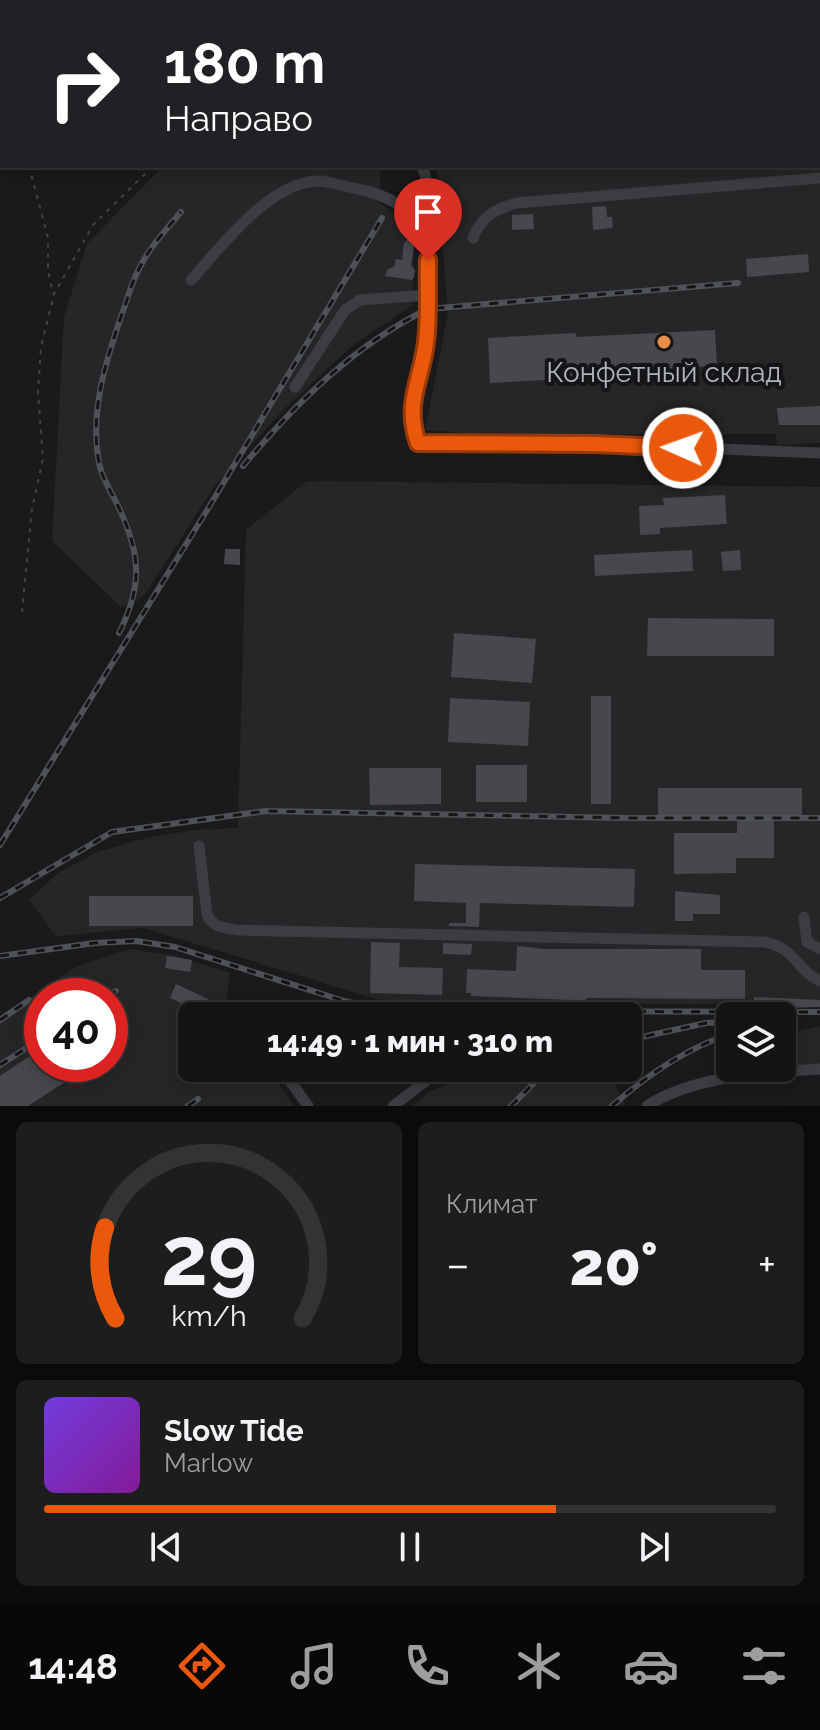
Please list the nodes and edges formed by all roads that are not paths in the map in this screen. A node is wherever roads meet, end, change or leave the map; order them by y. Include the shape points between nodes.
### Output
1 (423, 168) edge
2 (820, 178) edge
3 (429, 235) junction
4 (473, 238) dead end
5 (191, 280) dead end
6 (428, 295) junction
7 (295, 387) dead end
8 (820, 453) edge
9 (199, 846) dead end
10 (804, 917) dead end
11 (820, 949) edge
12 (820, 981) edge
13 (820, 1069) edge
14 (291, 1082) edge
15 (424, 1082) edge
16 (308, 1106) edge
17 (393, 1106) edge
18 (647, 1106) edge

1 - 3 street
2 - 4 street via 517,203 489,214
3 - 5 street via 390,198 316,181 271,200
3 - 6 street
6 - 7 street via 360,300 345,310
6 - 8 street via 425,349 412,401 418,443
9 - 12 street via 209,920 217,926 765,942 785,949
10 - 11 street via 807,942
13 - 18 street via 749,1074 680,1091
14 - 16 street
15 - 17 street

